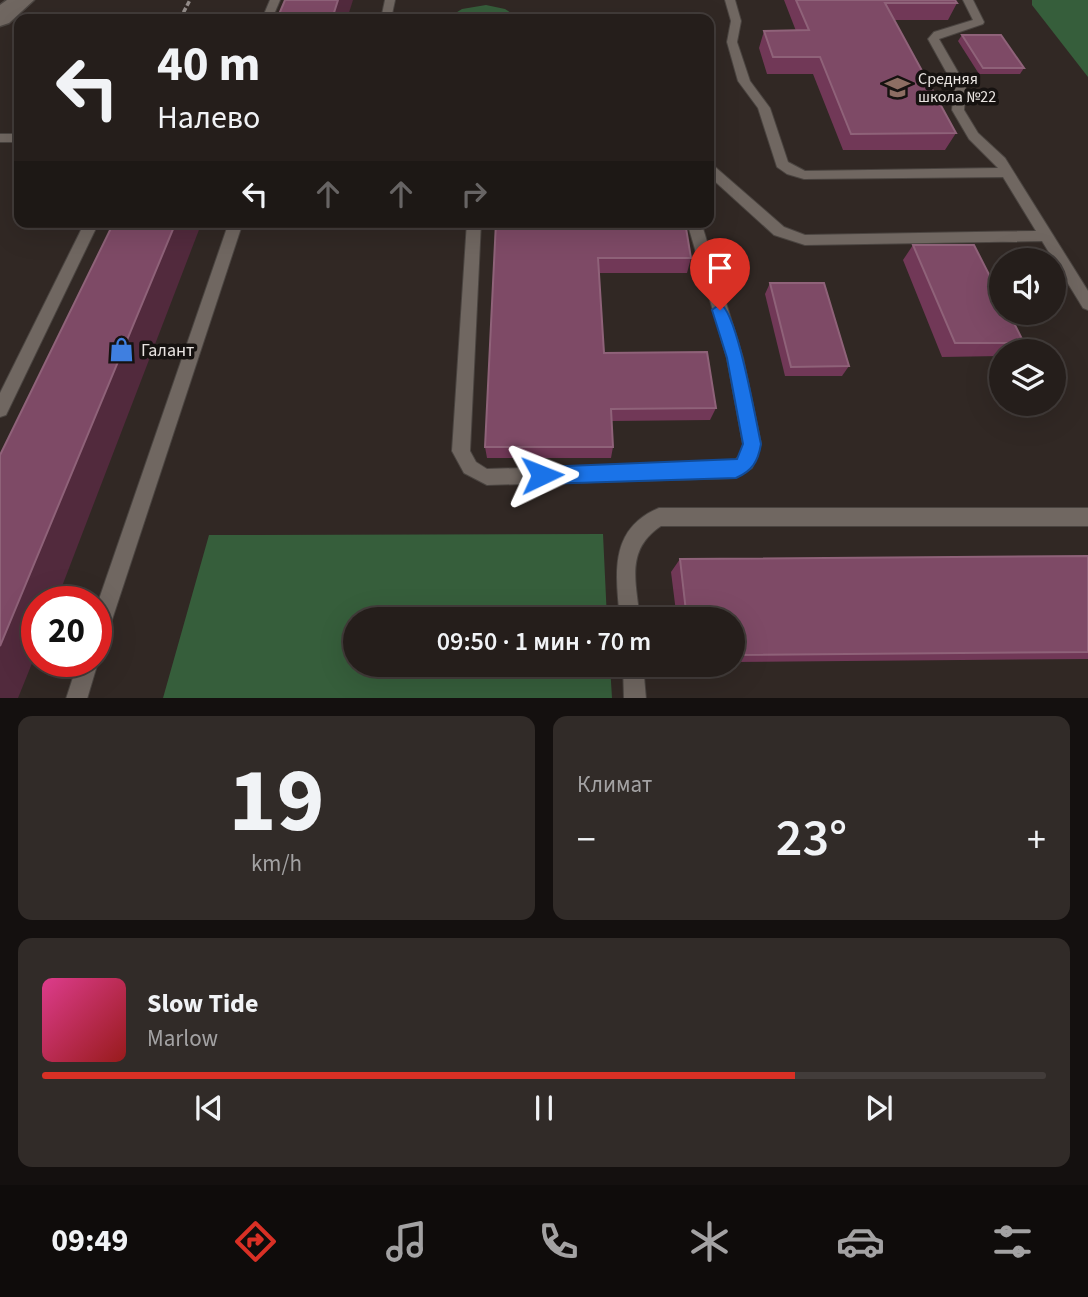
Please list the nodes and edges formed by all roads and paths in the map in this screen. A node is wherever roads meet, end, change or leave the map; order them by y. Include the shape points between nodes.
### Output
1 (22, 0) edge
2 (730, 0) edge
3 (968, 0) edge
4 (0, 18) edge
5 (1007, 172) junction
6 (714, 173) edge
7 (89, 228) edge
8 (234, 228) edge
9 (474, 228) edge
10 (696, 228) edge
11 (1046, 236) junction
12 (1088, 304) edge
13 (0, 410) edge
14 (1088, 517) edge
15 (112, 590) edge
16 (629, 607) edge
17 (83, 677) edge
18 (634, 677) edge
19 (76, 698) edge
20 (635, 698) edge

1 - 4 main road
2 - 5 lane via 736,21 732,42 744,80 764,108 782,164 792,172
3 - 5 lane via 979,22 933,39 960,86 958,110 973,136
5 - 11 lane
6 - 11 lane via 779,231 805,240
7 - 13 lane
8 - 15 lane
9 - 10 lane via 461,451 464,463 486,477 736,470 744,465 752,444 735,358
11 - 12 lane
14 - 16 lane via 659,517 642,526 631,540 625,558
17 - 19 lane
18 - 20 lane

